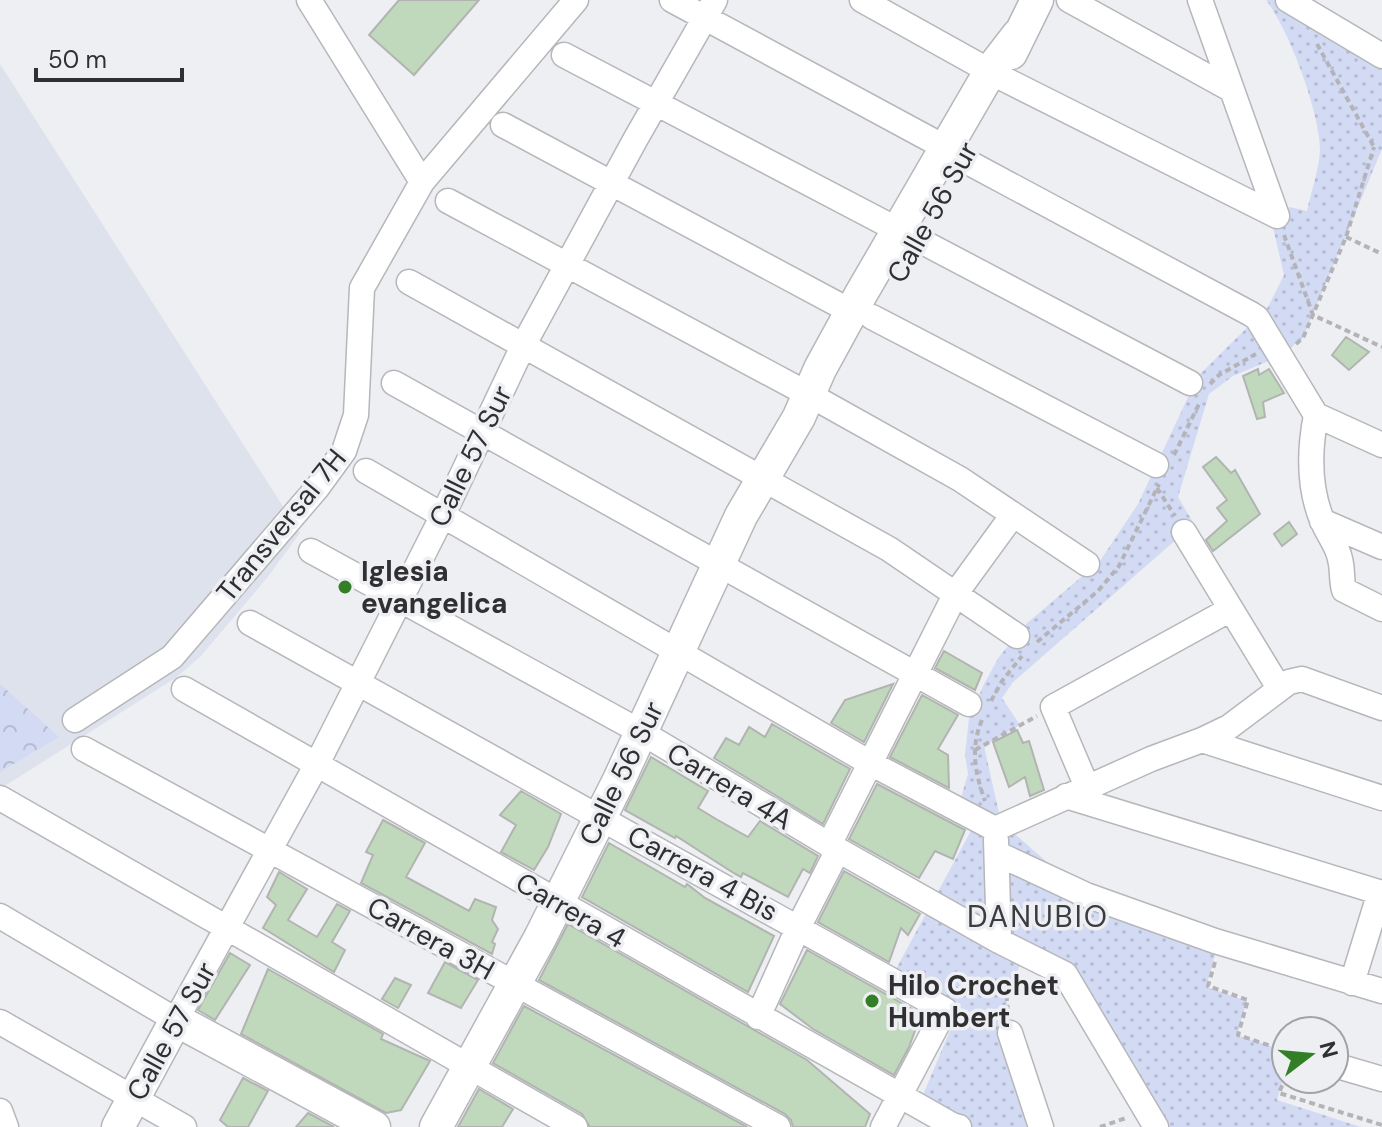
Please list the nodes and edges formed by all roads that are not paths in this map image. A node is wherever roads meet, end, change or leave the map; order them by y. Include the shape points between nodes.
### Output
1 (309, 0) edge
2 (576, 0) edge
3 (672, 0) edge
4 (862, 0) edge
5 (1037, 0) edge
6 (1069, 0) edge
7 (1200, 0) edge
8 (1288, 0) edge
9 (711, 9) edge
10 (564, 55) dead end
11 (1382, 56) edge
12 (996, 74) junction
13 (1232, 90) junction
14 (656, 104) junction
15 (503, 125) dead end
16 (954, 154) junction
17 (422, 182) junction
18 (612, 183) junction
19 (448, 201) dead end
20 (908, 235) junction
21 (567, 264) junction
22 (409, 282) dead end
23 (862, 314) junction
24 (523, 346) junction
25 (394, 383) dead end
26 (1190, 383) dead end
27 (808, 403) junction
28 (1316, 415) junction
29 (482, 432) junction
30 (1382, 445) edge
31 (366, 471) dead end
32 (1157, 476) road end
33 (763, 479) junction
34 (443, 515) junction
35 (1012, 516) junction
36 (1322, 521) junction
37 (1184, 532) road end
38 (1382, 547) edge
39 (311, 551) dead end
40 (718, 564) junction
41 (1087, 564) dead end
42 (956, 593) junction
43 (400, 600) junction
44 (1231, 609) junction
45 (1382, 609) edge
46 (250, 623) dead end
47 (1017, 636) dead end
48 (678, 652) junction
49 (915, 675) junction
50 (358, 683) junction
51 (1279, 688) junction
52 (184, 689) dead end
53 (969, 704) dead end
54 (1382, 708) edge
55 (75, 720) dead end
56 (641, 732) junction
57 (1202, 740) junction
58 (84, 749) dead end
59 (870, 763) junction
60 (317, 764) junction
61 (1077, 792) junction
62 (0, 798) edge
63 (1382, 798) edge
64 (601, 817) junction
65 (996, 842) junction
66 (833, 847) junction
67 (270, 851) junction
68 (1381, 892) edge
69 (558, 902) junction
70 (0, 916) edge
71 (799, 926) junction
72 (228, 929) junction
73 (999, 941) junction
74 (1352, 983) junction
75 (515, 984) junction
76 (1382, 991) edge
77 (758, 1017) junction
78 (176, 1020) junction
79 (0, 1022) edge
80 (1010, 1033) road end
81 (469, 1067) junction
82 (1350, 1070) edge
83 (1382, 1079) edge
84 (900, 1096) junction
85 (133, 1098) junction
86 (0, 1111) edge
87 (6, 1127) edge
88 (118, 1127) edge
89 (184, 1127) edge
90 (374, 1127) edge
91 (436, 1127) edge
92 (575, 1127) edge
93 (778, 1127) edge
94 (883, 1127) edge
95 (959, 1127) edge
96 (1041, 1127) edge
97 (1156, 1127) edge

1 - 17 street
2 - 17 street, Transversal 7H
3 - 9 street
4 - 12 street
5 - 12 street, Calle 56 Sur
6 - 13 street
7 - 13 street
8 - 11 street
9 - 14 street, Calle 57 Sur
9 - 16 street
10 - 14 street
12 - 13 street via 1277,216
12 - 16 street, Calle 56 Sur
14 - 18 street, Calle 57 Sur
14 - 20 street
15 - 18 street
16 - 20 street, Calle 56 Sur
16 - 28 street via 1257,318
17 - 55 street, Transversal 7H via 362,288 356,415 344,451 172,657
18 - 21 street, Calle 57 Sur
18 - 23 street
19 - 21 street
20 - 23 street, Calle 56 Sur
20 - 26 street
21 - 24 street, Calle 57 Sur
21 - 27 street
22 - 24 street
23 - 27 street, Calle 56 Sur
23 - 32 street
24 - 29 street, Calle 57 Sur
24 - 33 street
25 - 29 street
27 - 33 street, Calle 56 Sur
27 - 35 street via 960,479
28 - 30 street
28 - 36 street via 1310,465
29 - 34 street, Calle 57 Sur
29 - 40 street
31 - 34 street
33 - 40 street, Calle 56 Sur
33 - 42 street
34 - 43 street, Calle 57 Sur
34 - 48 street
35 - 41 street
35 - 42 street
36 - 38 street
36 - 45 street via 1340,558 1344,590
37 - 44 street
39 - 43 street, Carrera 4A
40 - 48 street, Calle 56 Sur
40 - 49 street
42 - 47 street
42 - 49 street
43 - 50 street, Calle 57 Sur
43 - 56 street, Carrera 4A
44 - 51 street
44 - 61 street via 1053,707
46 - 50 street, Carrera 4 Bis
48 - 56 street, Calle 56 Sur
48 - 59 street
49 - 53 street
49 - 59 street
50 - 60 street, Calle 57 Sur
50 - 64 street, Carrera 4 Bis
51 - 54 street via 1302,679
51 - 57 street via 1229,727
52 - 60 street, Carrera 4
56 - 64 street, Calle 56 Sur
56 - 66 street, Carrera 4A
57 - 61 street
57 - 63 street
58 - 67 street, Carrera 3H
59 - 65 street
59 - 66 street
60 - 67 street, Calle 57 Sur
60 - 69 street, Carrera 4
61 - 65 street
61 - 68 street
62 - 72 street
64 - 69 street, Calle 56 Sur
64 - 71 street, Carrera 4 Bis
65 - 73 street
65 - 74 street via 1086,895
66 - 71 street
66 - 73 street, Carrera 4A
67 - 72 street, Calle 57 Sur
67 - 75 street, Carrera 3H
68 - 74 street
69 - 75 street, Calle 56 Sur
69 - 77 street, Carrera 4
70 - 78 street
71 - 77 street
71 - 84 street, Carrera 4 Bis via 945,1010
72 - 78 street, Calle 57 Sur
72 - 81 street
73 - 97 street, Carrera 4A via 1065,974
74 - 76 street
75 - 81 street, Calle 56 Sur
75 - 93 street, Carrera 3H
77 - 84 street, Carrera 4
78 - 85 street, Calle 57 Sur
78 - 90 street
79 - 85 street
80 - 96 street
81 - 91 street, Calle 56 Sur
81 - 92 street
82 - 83 street
84 - 94 street
84 - 95 street, Carrera 4
85 - 88 street, Calle 57 Sur
85 - 89 street
86 - 87 street

